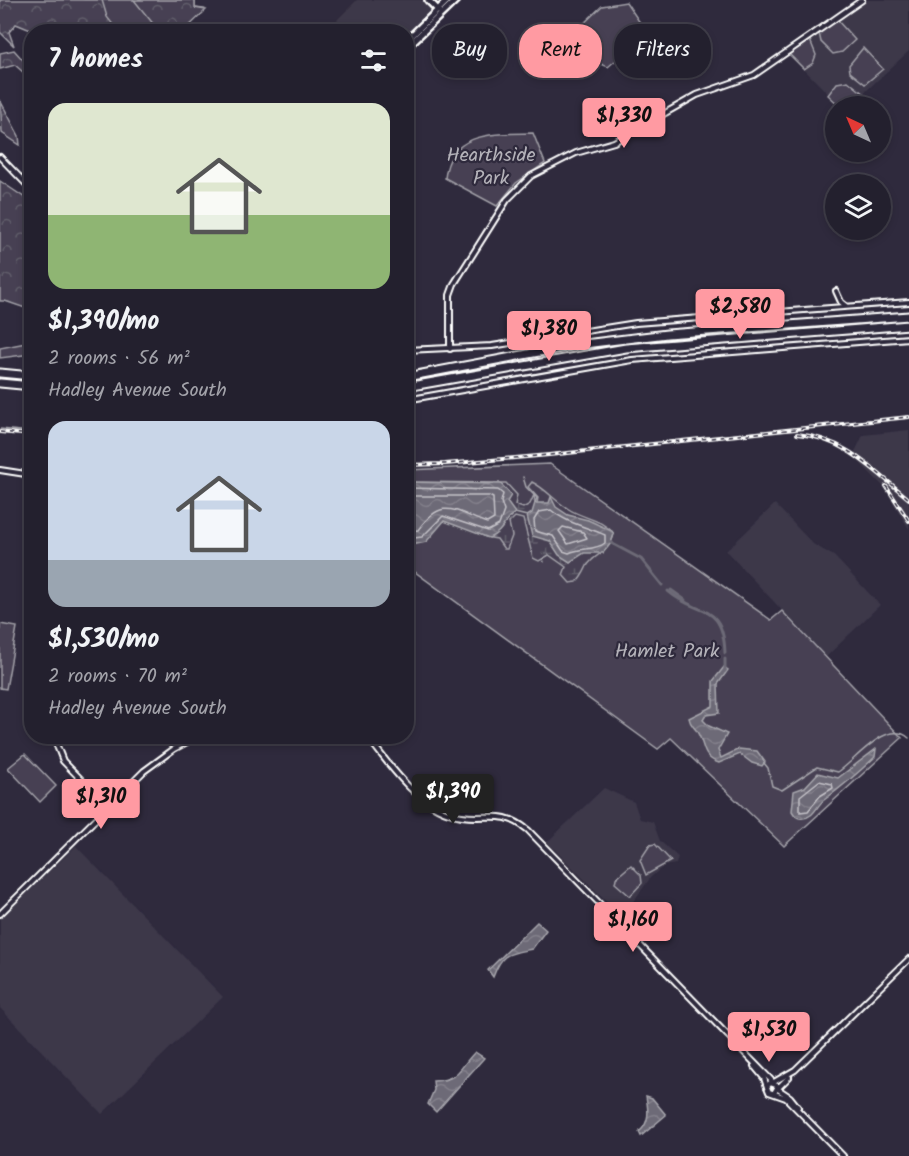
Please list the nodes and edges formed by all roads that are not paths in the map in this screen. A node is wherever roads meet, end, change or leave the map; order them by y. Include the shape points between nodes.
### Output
1 (429, 0) edge
2 (448, 0) edge
3 (456, 0) edge
4 (862, 0) edge
5 (440, 12) junction
6 (414, 34) edge
7 (414, 40) edge
8 (0, 157) edge
9 (24, 182) edge
10 (836, 291) dead end
11 (909, 302) edge
12 (847, 306) junction
13 (909, 316) edge
14 (909, 326) edge
15 (909, 338) edge
16 (450, 349) junction
17 (414, 350) edge
18 (0, 374) edge
19 (414, 375) edge
20 (24, 376) edge
21 (0, 383) edge
22 (24, 385) edge
23 (414, 386) edge
24 (414, 399) edge
25 (0, 470) edge
26 (24, 474) edge
27 (56, 744) edge
28 (184, 744) edge
29 (373, 744) edge
30 (108, 807) junction
31 (0, 914) edge
32 (909, 959) edge
33 (750, 1060) junction
34 (795, 1070) junction
35 (773, 1082) junction
36 (767, 1087) junction
37 (777, 1090) junction
38 (843, 1156) edge

1 - 5 main road
2 - 5 main road
3 - 5 main road
4 - 16 street via 754,75 698,95 615,142 569,155 524,181 507,200 454,284 450,295
5 - 6 main road
5 - 7 main road
8 - 9 street
10 - 12 street
11 - 12 street
12 - 16 street via 636,323
13 - 19 highway via 667,334 576,345
14 - 23 highway via 626,348
15 - 24 street via 632,360
16 - 17 street
18 - 20 highway
21 - 22 highway
25 - 26 street
27 - 30 street via 63,761
28 - 30 street via 159,759
29 - 33 street via 395,771 437,809 461,816 501,815 528,830
30 - 31 street
32 - 34 street
33 - 35 street
33 - 36 street
34 - 35 street
34 - 37 street
35 - 36 street
35 - 37 street
36 - 37 street via 769,1092
37 - 38 street via 790,1097

